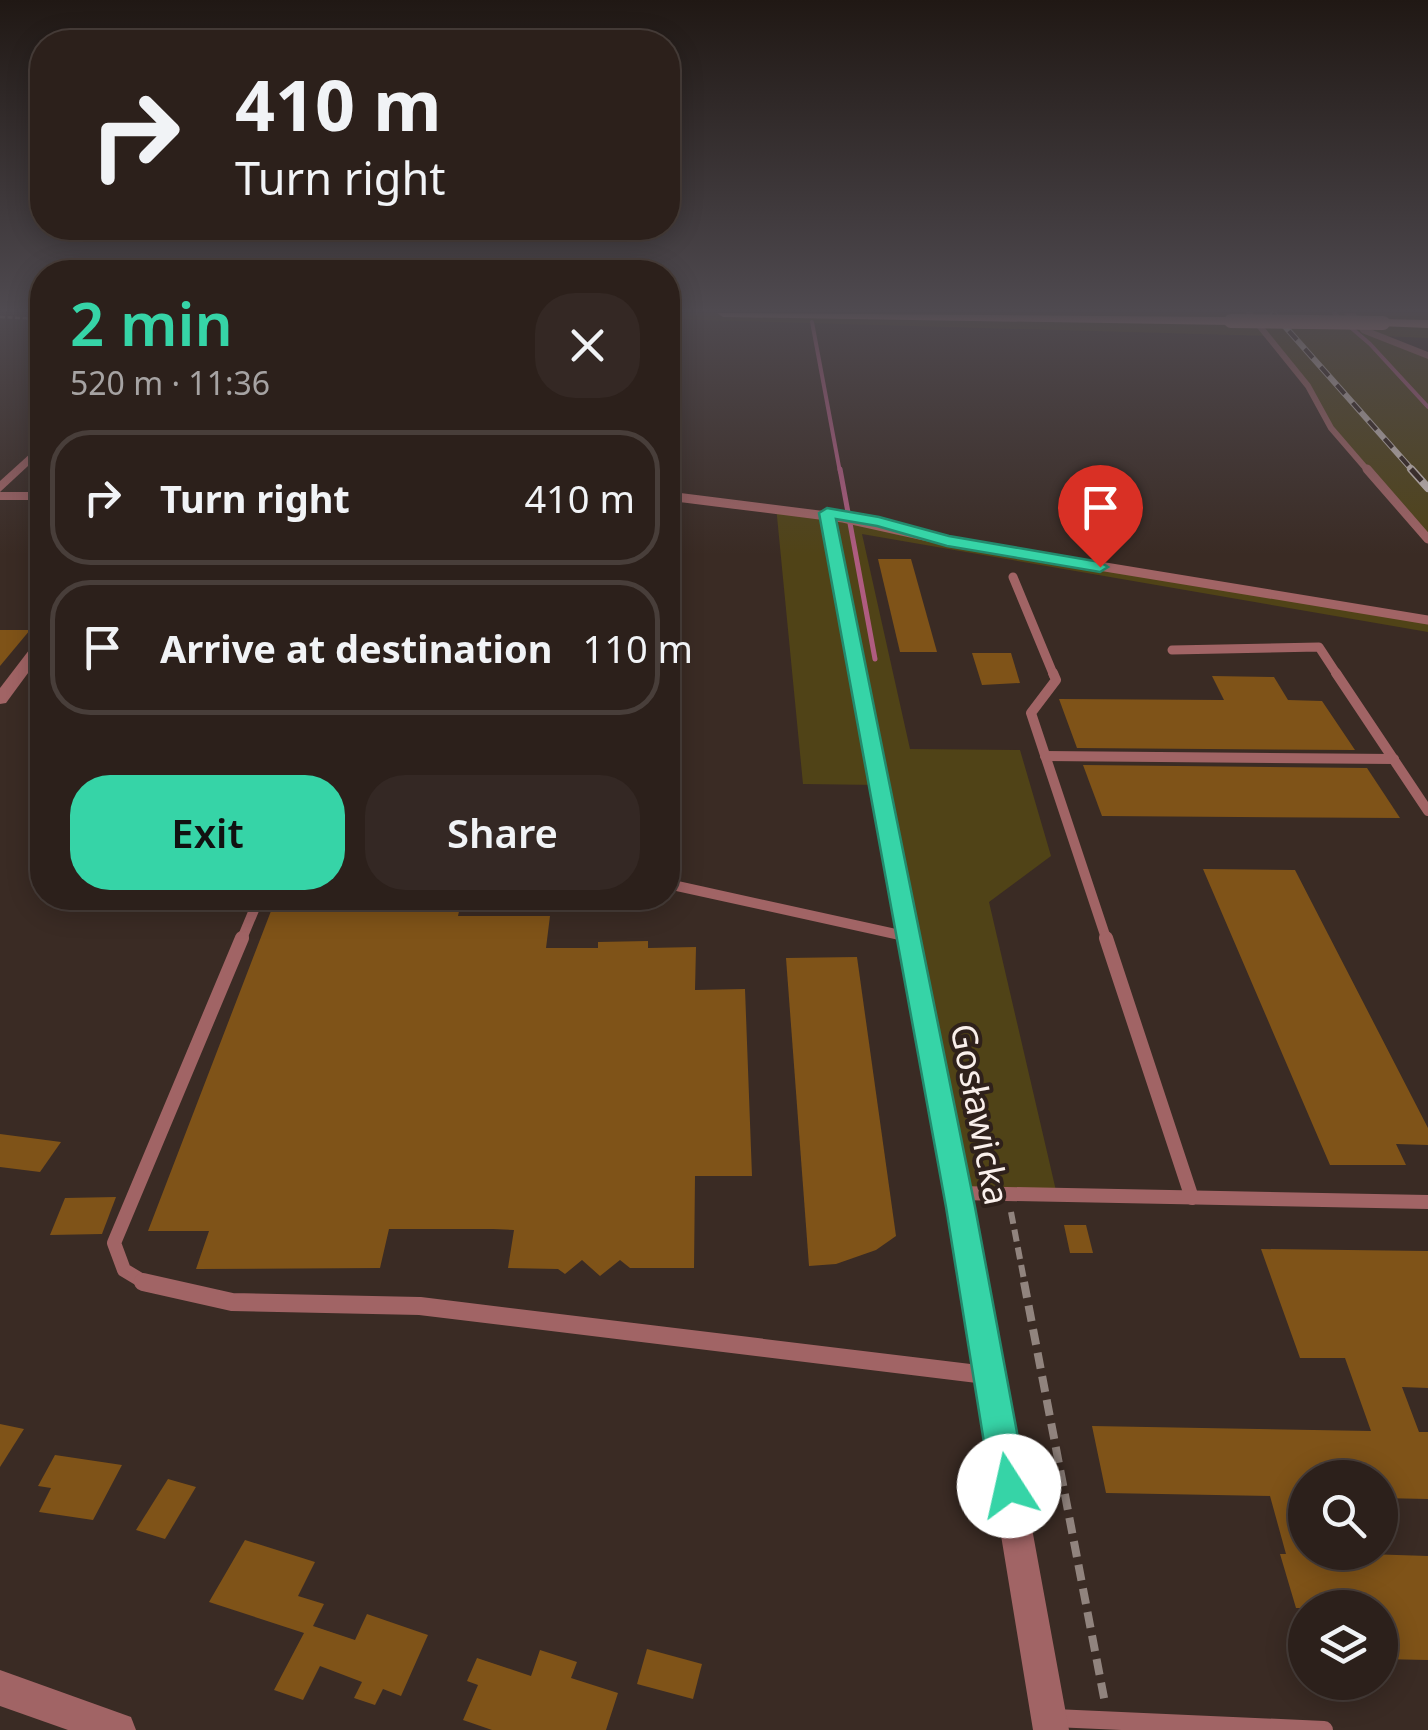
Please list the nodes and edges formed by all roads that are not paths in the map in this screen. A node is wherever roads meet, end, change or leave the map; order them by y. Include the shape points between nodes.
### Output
1 (1312, 394) edge
2 (30, 458) edge
3 (0, 488) edge
4 (0, 496) edge
5 (30, 496) edge
6 (680, 497) edge
7 (827, 513) junction
8 (1428, 538) edge
9 (1013, 576) dead end
10 (1428, 620) edge
11 (1172, 650) dead end
12 (30, 660) edge
13 (0, 699) edge
14 (1045, 756) junction
15 (1394, 759) junction
16 (1428, 810) edge
17 (680, 887) edge
18 (254, 910) edge
19 (909, 938) junction
20 (958, 1193) junction
21 (1192, 1198) junction
22 (1428, 1202) edge
23 (990, 1375) junction
24 (0, 1688) edge
25 (1050, 1724) edge
26 (1182, 1727) edge
27 (118, 1730) edge
28 (1324, 1730) edge

1 - 8 lane via 1330,428
2 - 3 street
4 - 5 street
6 - 7 lane
7 - 10 lane via 947,541
7 - 19 street, Gosławicka
9 - 14 lane via 1056,680 1030,713
11 - 15 lane via 1319,647
12 - 13 street
14 - 15 lane
14 - 21 lane
15 - 16 lane
17 - 19 lane
18 - 23 lane via 114,1243 124,1274 171,1291 244,1302 418,1306
19 - 20 street, Gosławicka
20 - 21 lane
20 - 23 street, Gosławicka
21 - 22 lane
23 - 25 street, Gosławicka
24 - 27 street
25 - 26 lane via 1108,1720
26 - 28 lane

